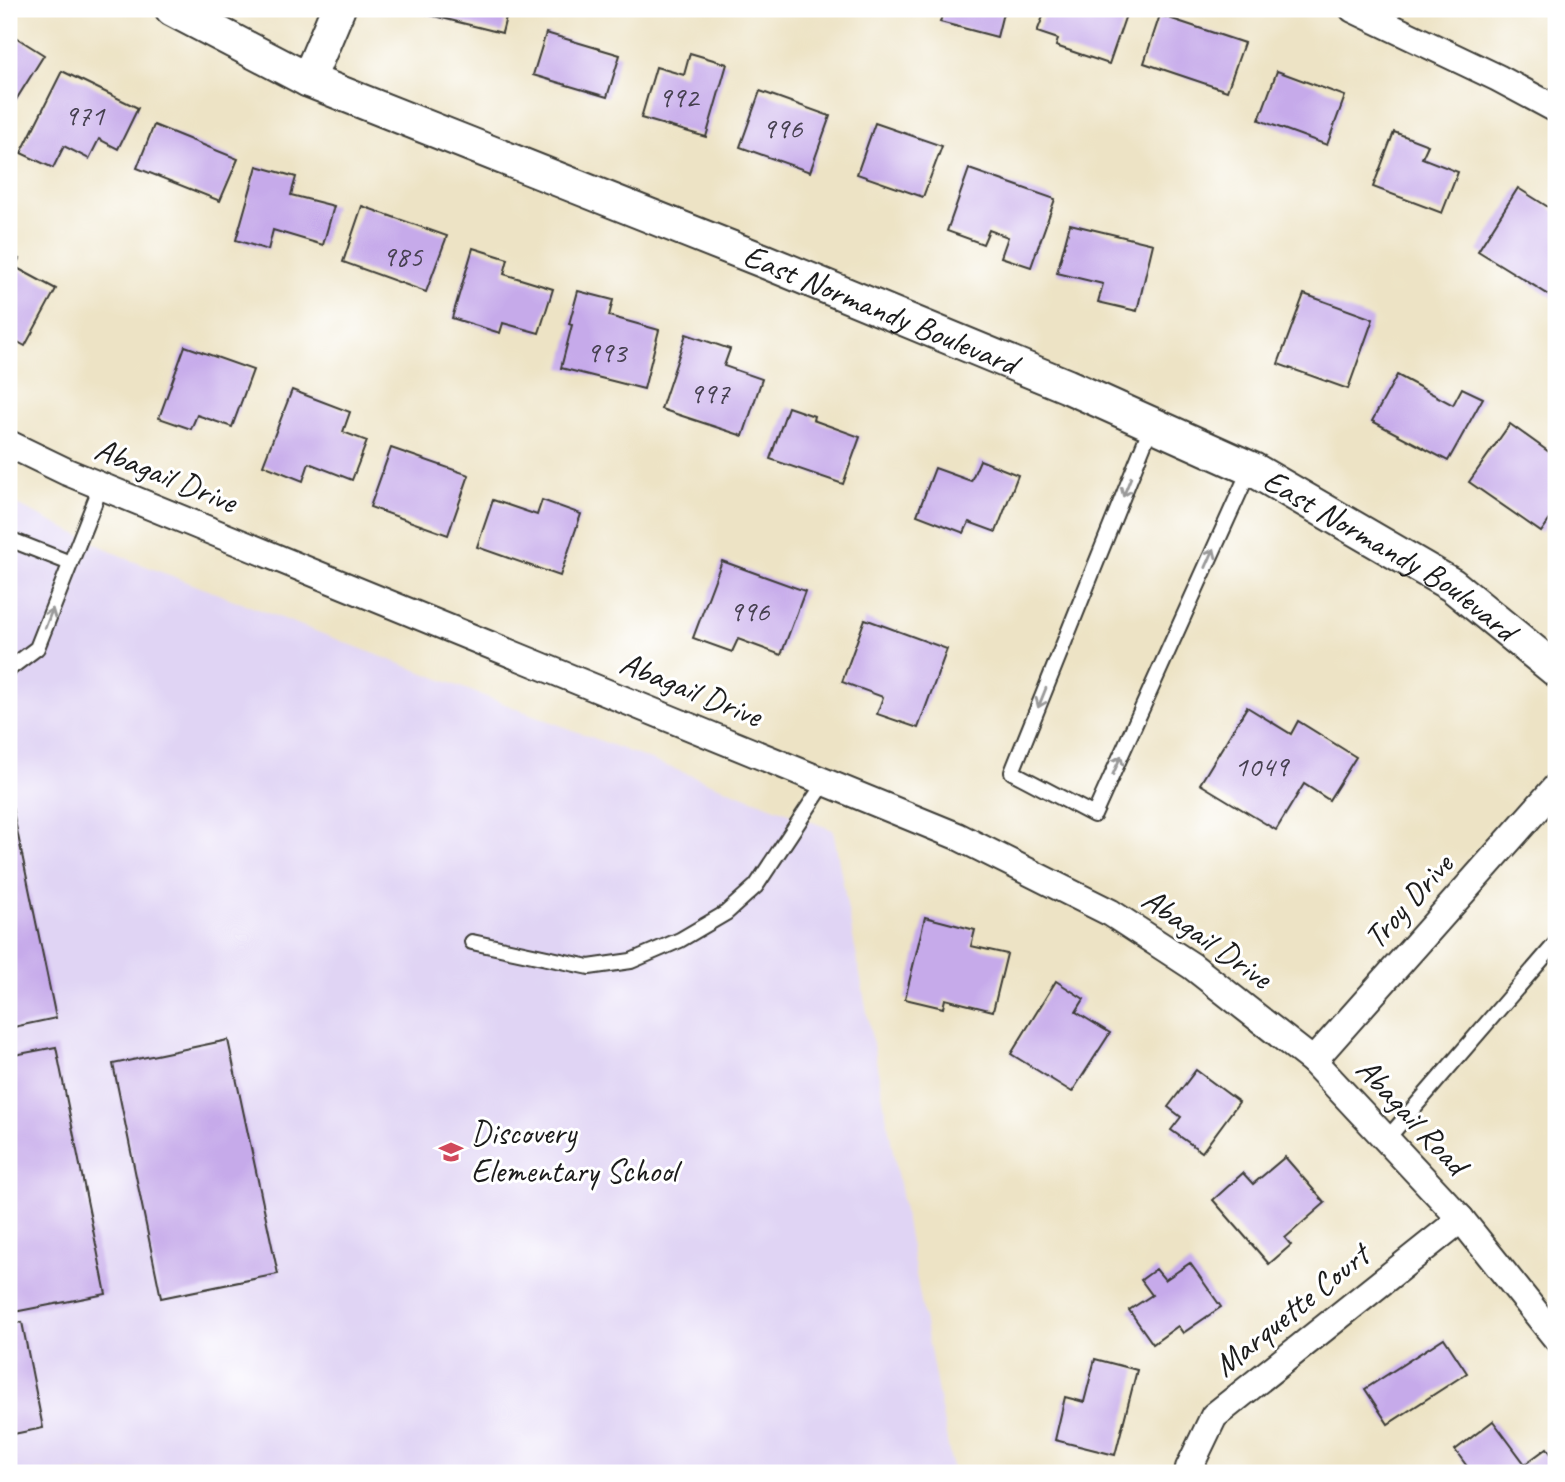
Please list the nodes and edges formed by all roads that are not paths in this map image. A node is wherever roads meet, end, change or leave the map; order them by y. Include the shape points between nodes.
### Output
1 (172, 9) edge
2 (338, 9) edge
3 (1353, 9) edge
4 (309, 80) junction
5 (1556, 109) edge
6 (1152, 424) junction
7 (9, 444) edge
8 (1250, 468) junction
9 (100, 486) junction
10 (9, 539) edge
11 (70, 564) junction
12 (9, 669) edge
13 (1556, 670) edge
14 (825, 782) junction
15 (1556, 787) edge
16 (472, 942) dead end
17 (1556, 943) edge
18 (1313, 1061) junction
19 (1387, 1140) junction
20 (1461, 1219) junction
21 (1555, 1333) edge
22 (1188, 1473) edge

1 - 4 street, East Normandy Boulevard
2 - 4 street
3 - 5 street
4 - 6 street, East Normandy Boulevard via 776,266
6 - 8 street, East Normandy Boulevard
6 -> 8 lane via 1012,772 1094,815
7 - 9 street, Abagail Drive
8 - 13 street, East Normandy Boulevard via 1452,585
9 - 11 lane
9 - 14 street, Abagail Drive
10 - 11 lane
12 -> 11 lane via 37,649
14 - 16 lane via 756,886 726,913 680,940 631,961 589,967
14 - 18 street, Abagail Drive via 957,836 1111,913 1192,965
15 - 18 street, Troy Drive
17 - 19 lane
18 - 19 street, Abagail Road
19 - 20 street, Abagail Road
20 - 21 street
20 - 22 street, Marquette Court via 1214,1416

